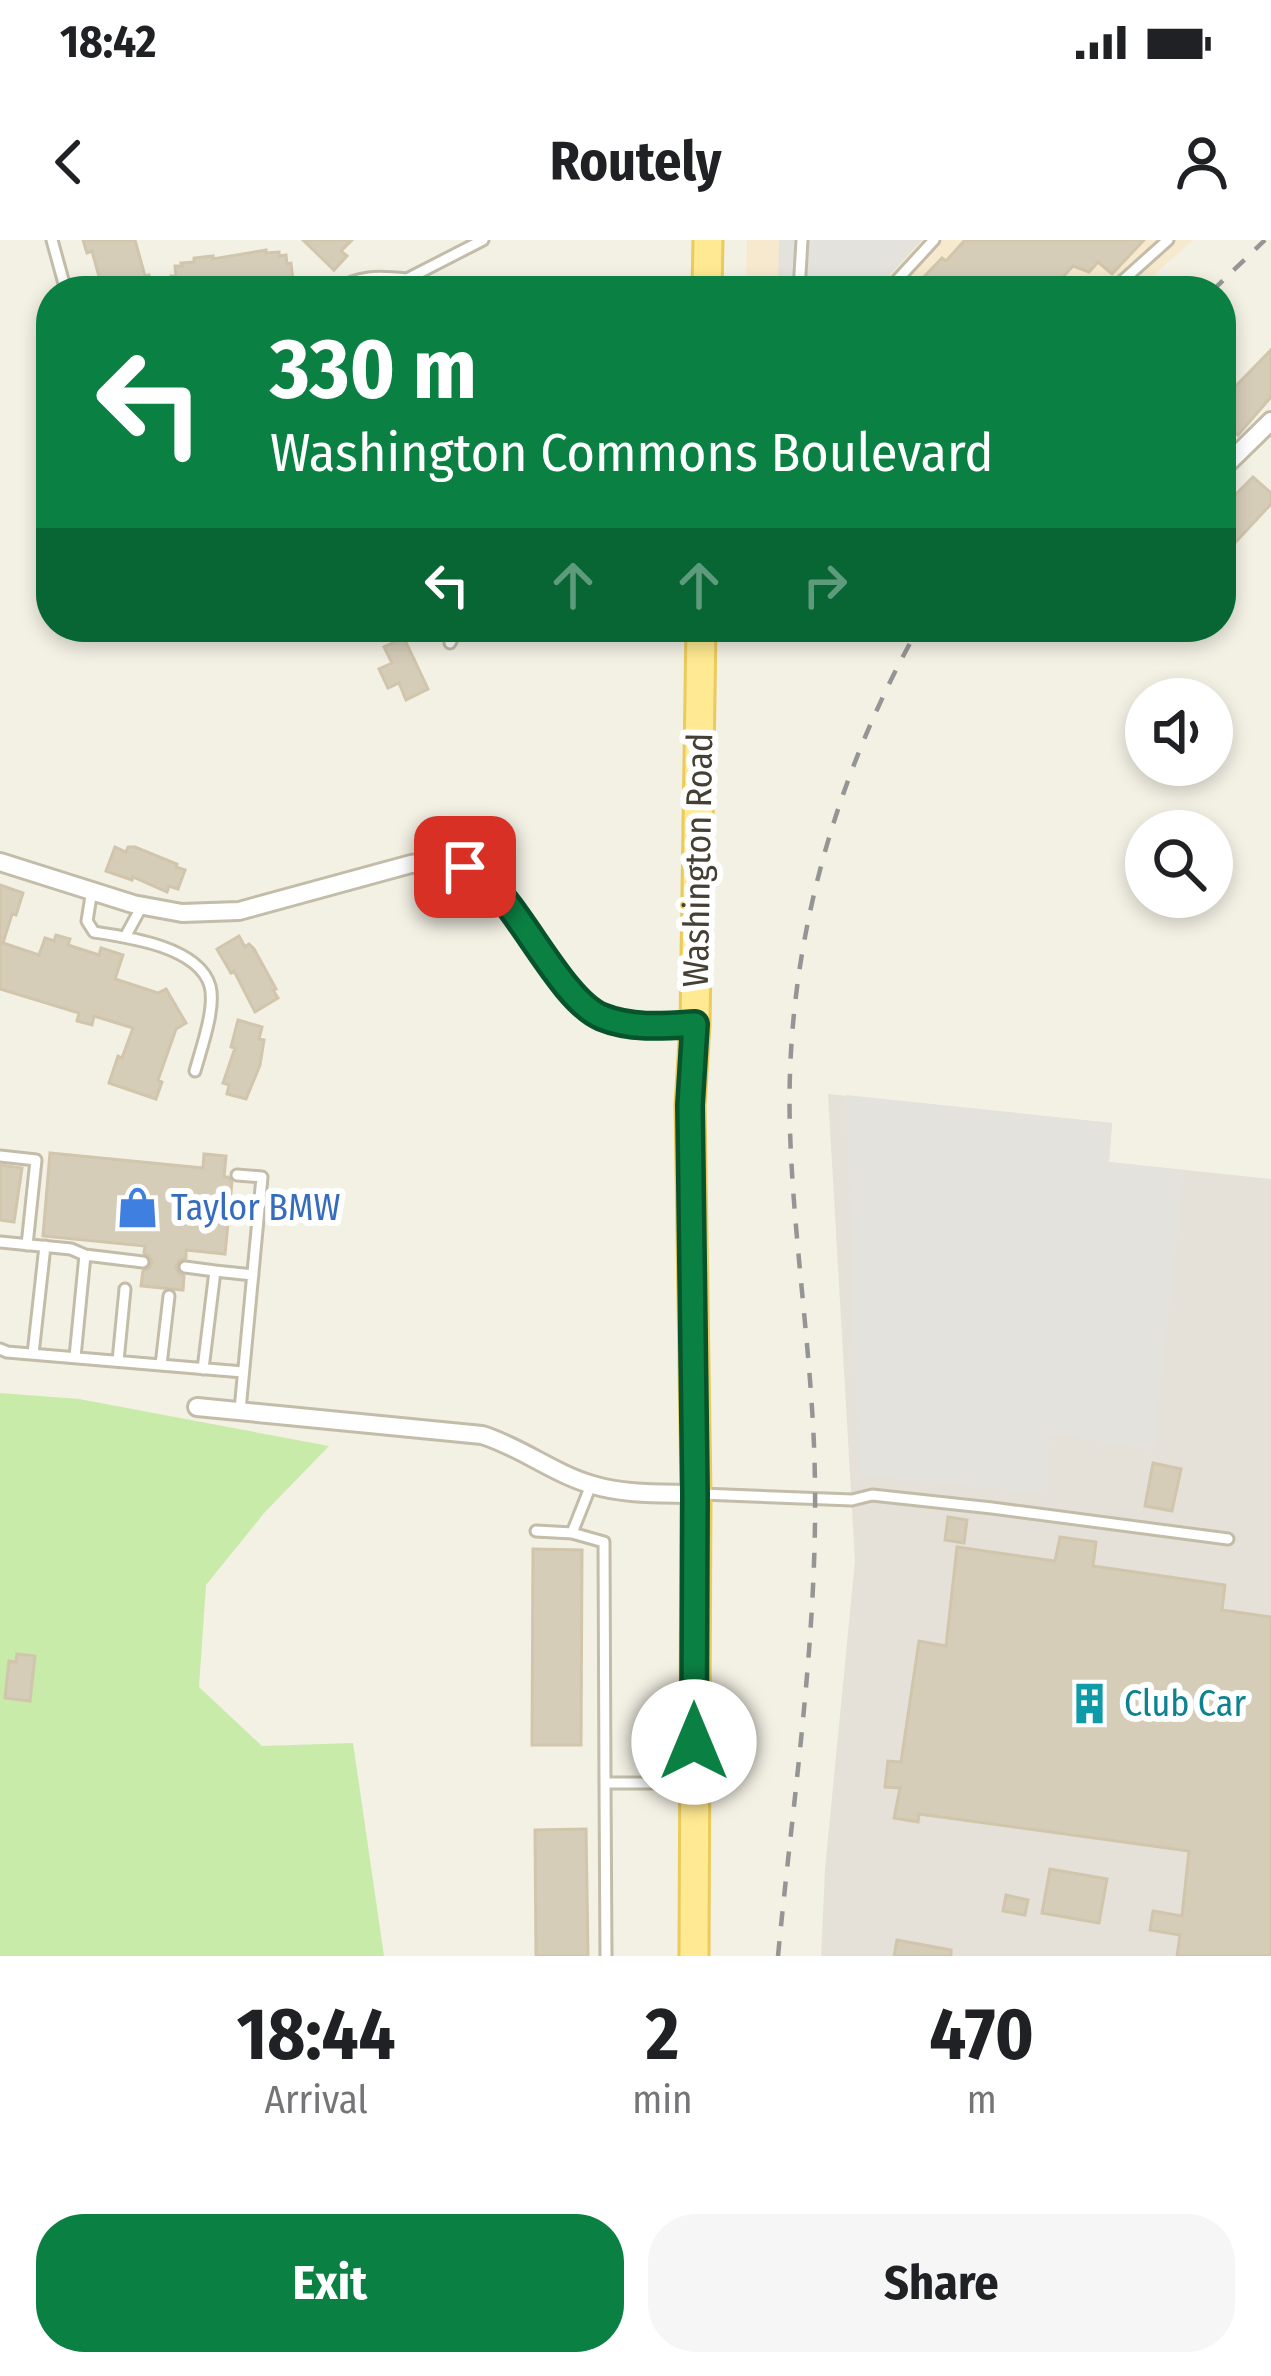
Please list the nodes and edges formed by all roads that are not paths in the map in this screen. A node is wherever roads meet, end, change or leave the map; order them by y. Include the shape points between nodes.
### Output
1 (52, 240) edge
2 (483, 240) edge
3 (708, 240) edge
4 (802, 240) edge
5 (934, 240) edge
6 (1168, 240) edge
7 (62, 276) edge
8 (413, 276) edge
9 (707, 276) edge
10 (800, 276) edge
11 (901, 276) edge
12 (1128, 276) edge
13 (1271, 422) edge
14 (1236, 456) edge
15 (701, 642) edge
16 (0, 862) edge
17 (92, 890) junction
18 (142, 906) junction
19 (125, 937) junction
20 (695, 1024) junction
21 (195, 1071) dead end
22 (0, 1156) edge
23 (237, 1174) dead end
24 (0, 1242) edge
25 (27, 1245) junction
26 (45, 1246) junction
27 (85, 1255) junction
28 (143, 1262) dead end
29 (185, 1267) dead end
30 (214, 1271) junction
31 (253, 1275) junction
32 (125, 1288) dead end
33 (169, 1296) dead end
34 (0, 1348) edge
35 (33, 1354) junction
36 (76, 1358) junction
37 (118, 1361) junction
38 (161, 1365) junction
39 (203, 1369) junction
40 (244, 1372) junction
41 (197, 1407) dead end
42 (240, 1410) junction
43 (591, 1485) junction
44 (695, 1494) junction
45 (536, 1531) dead end
46 (572, 1533) junction
47 (1228, 1539) dead end
48 (605, 1783) junction
49 (694, 1783) junction
50 (606, 1956) edge
51 (694, 1956) edge

1 - 7 lane
2 - 8 lane
3 - 9 main road
4 - 10 lane
5 - 11 lane
6 - 12 lane
13 - 14 street
15 - 20 main road, Washington Road
16 - 17 street
17 - 18 street
17 - 19 lane via 87,921 94,932
18 - 19 lane
18 - 20 street via 239,911 438,860 488,882 580,1003 600,1017
19 - 21 lane via 196,963 210,985
20 - 44 main road, Washington Road
22 - 25 lane via 36,1160
23 - 31 lane via 262,1177
24 - 25 lane
25 - 26 lane
26 - 27 lane
26 - 35 lane
27 - 28 lane
27 - 36 lane
29 - 30 lane
30 - 31 lane
30 - 39 lane
31 - 40 lane
32 - 37 lane
33 - 38 lane
34 - 35 lane
35 - 36 lane
36 - 37 lane
37 - 38 lane
38 - 39 lane
39 - 40 lane
40 - 42 lane
41 - 42 street
42 - 43 street via 482,1435
43 - 44 street
43 - 46 lane
44 - 47 lane via 879,1496
44 - 49 main road, Washington Road
45 - 46 lane
46 - 48 lane via 604,1542
48 - 49 lane
48 - 50 lane
49 - 51 main road, Washington Road

